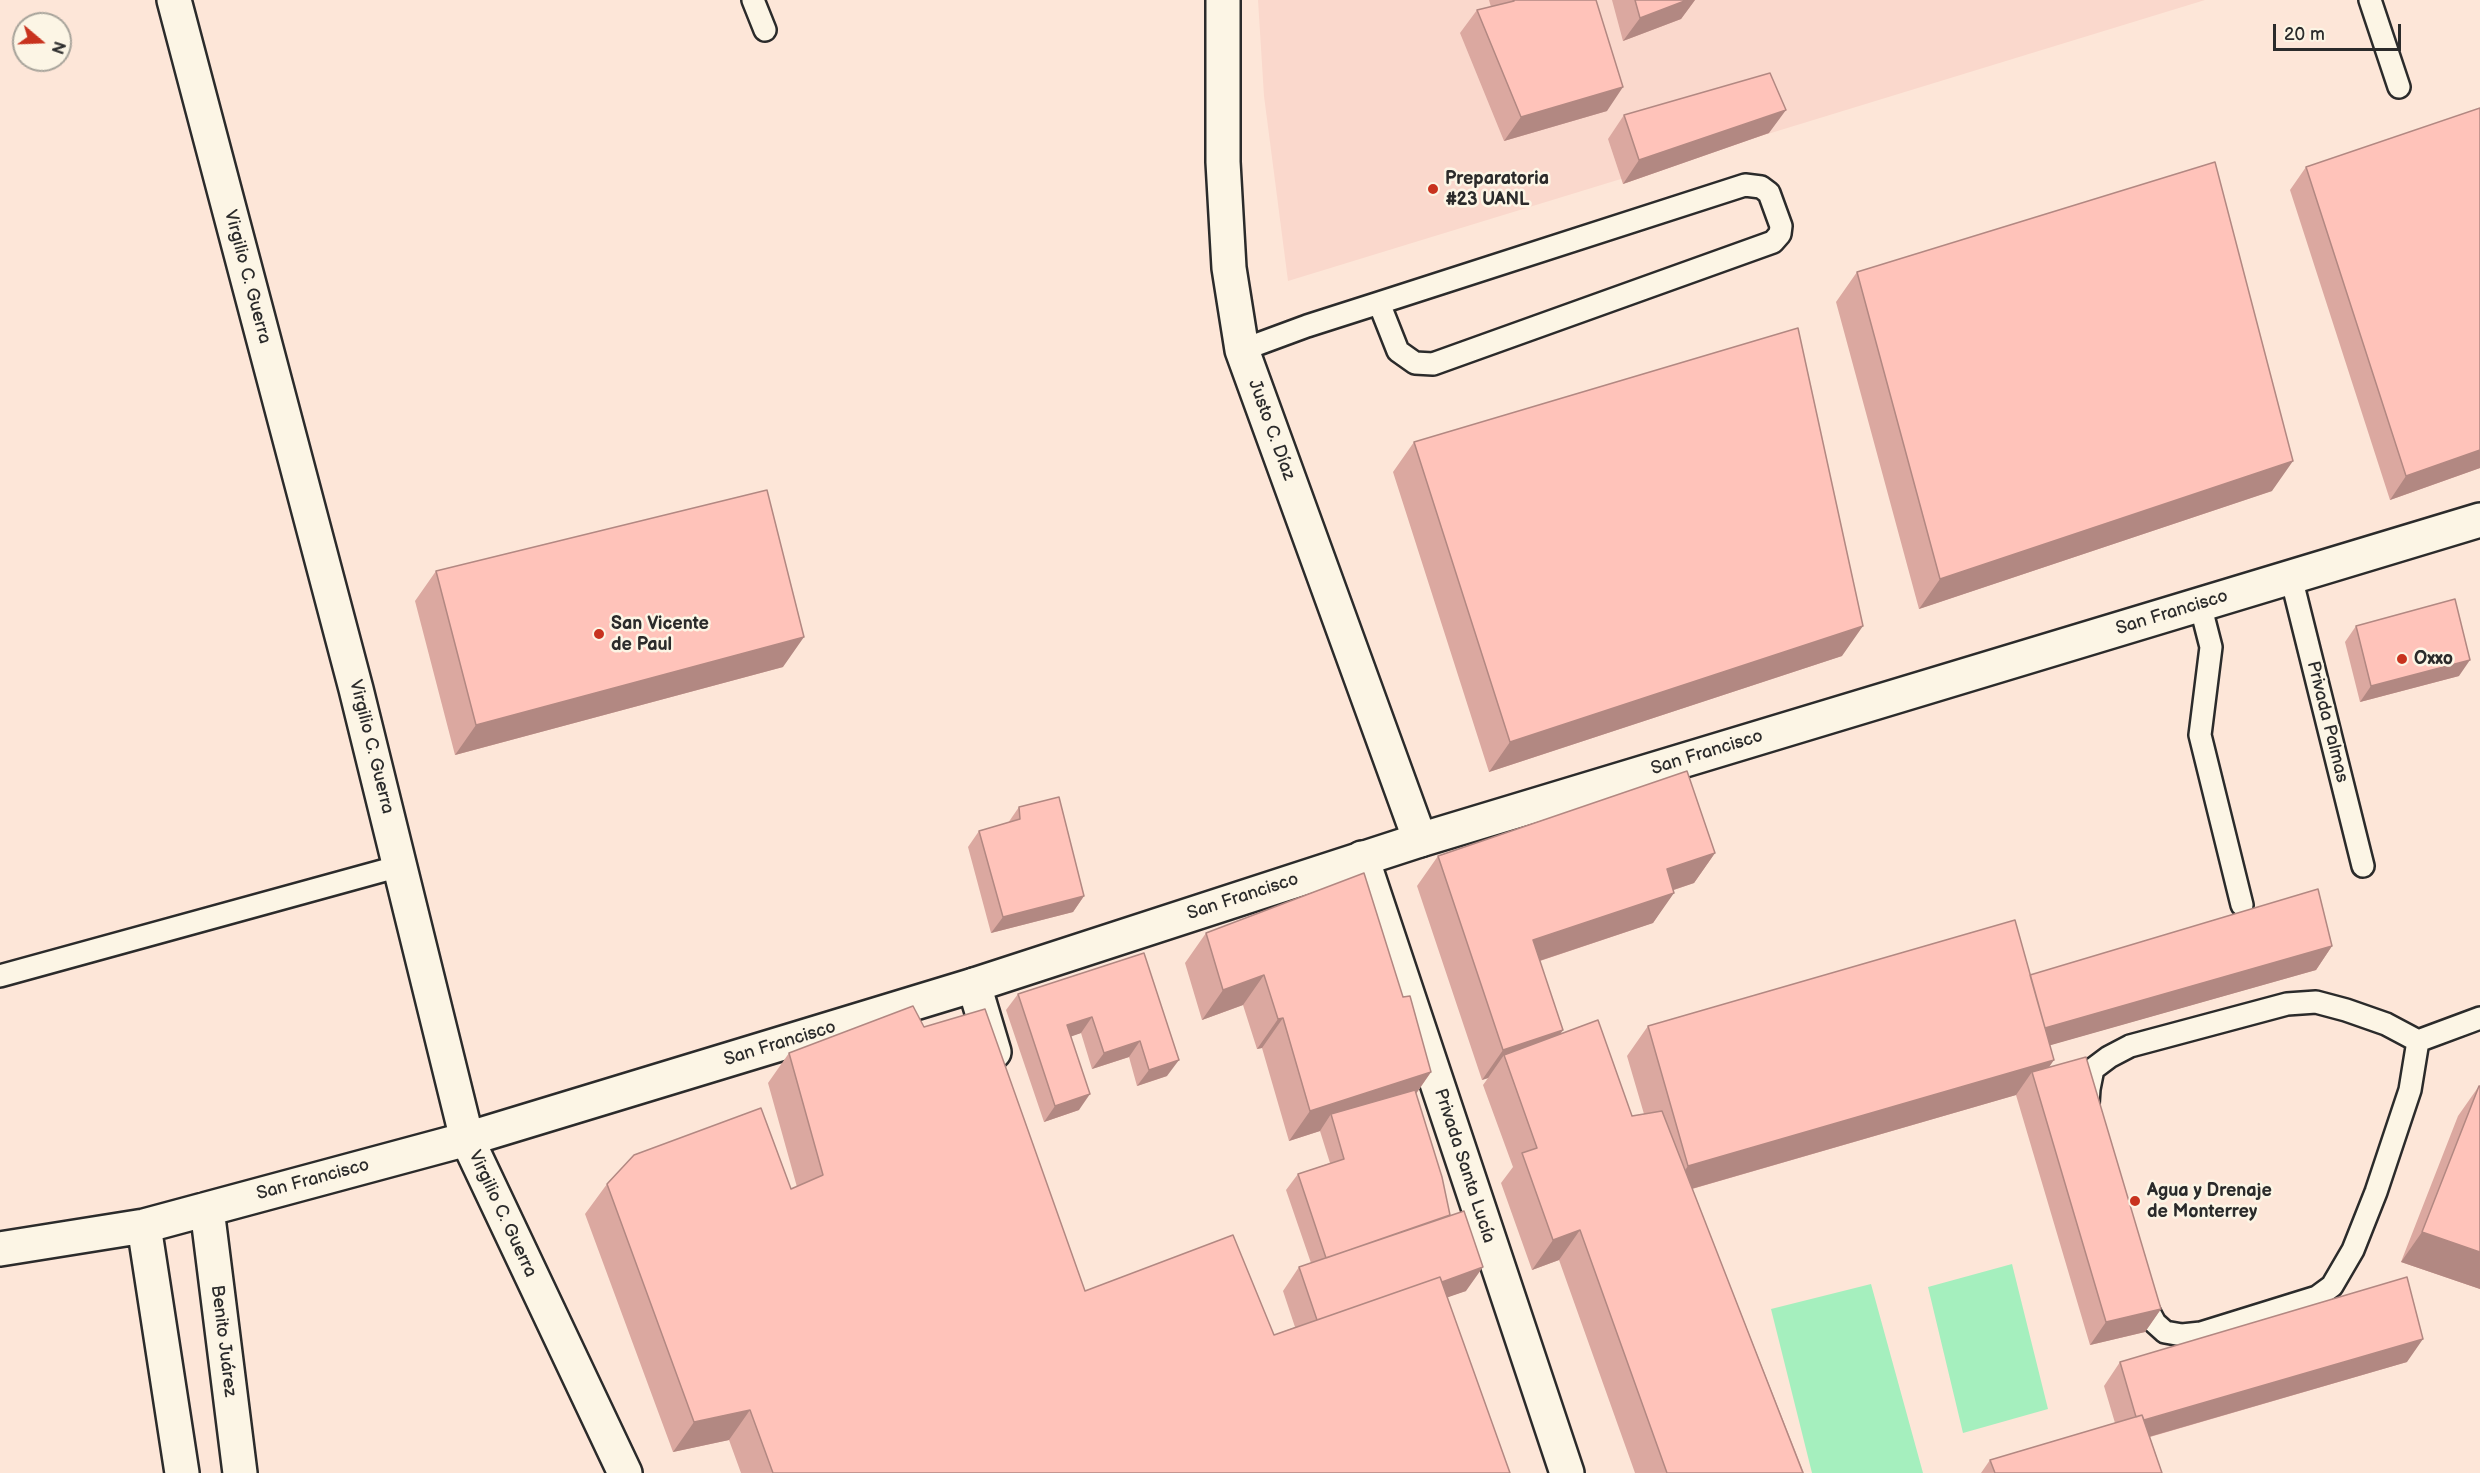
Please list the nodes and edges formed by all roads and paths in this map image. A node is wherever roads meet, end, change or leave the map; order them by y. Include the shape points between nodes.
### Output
1 (174, 0) edge
2 (753, 0) edge
3 (1223, 0) edge
4 (2370, 0) edge
5 (765, 30) dead end
6 (2399, 87) dead end
7 (1378, 303) junction
8 (1242, 350) junction
9 (2480, 520) edge
10 (2291, 577) junction
11 (2200, 604) junction
12 (1420, 840) junction
13 (1362, 858) junction
14 (400, 866) junction
15 (2363, 866) dead end
16 (2242, 905) dead end
17 (0, 976) edge
18 (974, 985) junction
19 (2480, 1018) edge
20 (2418, 1041) junction
21 (1005, 1085) edge
22 (2092, 1126) edge
23 (467, 1139) junction
24 (207, 1209) junction
25 (144, 1226) junction
26 (0, 1249) edge
27 (2137, 1274) edge
28 (182, 1473) edge
29 (240, 1473) edge
30 (625, 1473) edge
31 (1568, 1473) edge

1 - 14 street, Virgilio C. Guerra
2 - 5 lane
3 - 8 street, Justo C. Díaz via 1223,162 1228,268
4 - 6 lane
7 - 7 lane via 1398,351 1415,363 1434,363 1773,242 1781,226 1769,193 1761,187 1744,185
7 - 8 lane
8 - 12 street, Justo C. Díaz
9 - 10 street, San Francisco
10 - 11 street, San Francisco
10 - 15 lane, Privada Palmas
11 - 12 street, San Francisco
11 - 16 lane via 2211,647 2200,735
12 - 13 street, San Francisco
13 - 18 street, San Francisco
13 - 31 street, Privada Santa Lucía
14 - 17 lane
14 - 23 street, Virgilio C. Guerra
18 - 21 street
18 - 23 street, San Francisco
19 - 20 lane
20 - 22 lane via 2346,1010 2316,1002 2287,1004 2130,1046 2109,1057 2093,1069 2088,1114
20 - 27 lane via 2410,1090 2376,1192 2353,1250 2332,1286 2317,1297 2201,1333 2182,1335 2165,1332 2155,1323
23 - 24 street, San Francisco
23 - 30 street, Virgilio C. Guerra
24 - 25 street, San Francisco
24 - 29 street, Benito Juárez
25 - 26 street, San Francisco
25 - 28 street

